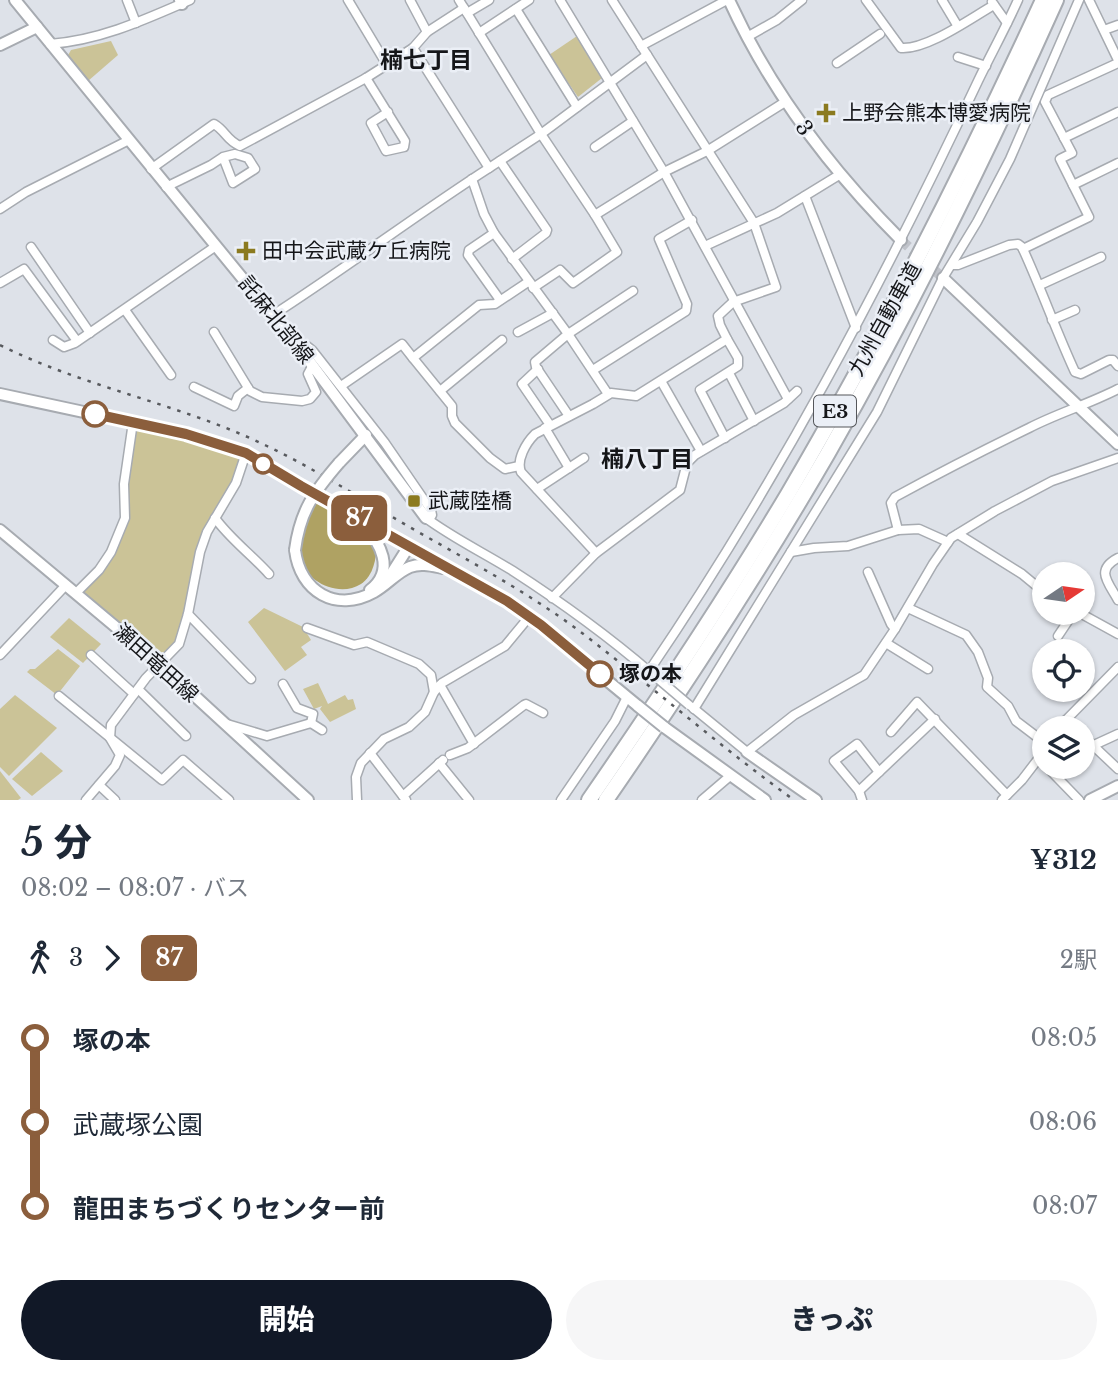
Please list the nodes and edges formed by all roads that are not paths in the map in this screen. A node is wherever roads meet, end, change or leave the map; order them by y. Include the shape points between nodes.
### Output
1 (15, 0) edge
2 (127, 0) edge
3 (348, 0) edge
4 (410, 0) edge
5 (459, 0) edge
6 (489, 0) edge
7 (530, 0) edge
8 (560, 0) edge
9 (728, 0) edge
10 (802, 0) edge
11 (866, 0) edge
12 (942, 0) edge
13 (1018, 0) edge
14 (1043, 0) edge
15 (1056, 0) edge
16 (1079, 0) edge
17 (1090, 0) edge
18 (184, 1) edge
19 (616, 2) edge
20 (992, 2) edge
21 (516, 9) junction
22 (465, 10) junction
23 (136, 23) junction
24 (1007, 23) junction
25 (1118, 24) edge
26 (957, 25) junction
27 (37, 26) junction
28 (1104, 30) junction
29 (427, 32) junction
30 (479, 33) junction
31 (880, 34) dead end
32 (747, 37) junction
33 (51, 44) junction
34 (0, 45) edge
35 (642, 46) junction
36 (412, 48) junction
37 (647, 55) junction
38 (957, 57) dead end
39 (1118, 61) edge
40 (837, 63) dead end
41 (387, 65) junction
42 (986, 66) junction
43 (366, 78) junction
44 (609, 83) junction
45 (785, 102) junction
46 (577, 107) junction
47 (388, 112) junction
48 (1118, 112) edge
49 (633, 121) junction
50 (541, 134) junction
51 (1065, 138) junction
52 (129, 140) junction
53 (595, 147) dead end
54 (708, 151) junction
55 (223, 157) dead end
56 (500, 161) junction
57 (1118, 163) edge
58 (489, 168) junction
59 (151, 169) junction
60 (664, 172) junction
61 (839, 175) junction
62 (471, 179) junction
63 (1073, 185) junction
64 (166, 187) junction
65 (805, 196) junction
66 (0, 209) edge
67 (595, 215) junction
68 (692, 220) junction
69 (754, 223) junction
70 (494, 233) junction
71 (901, 240) junction
72 (216, 246) junction
73 (705, 246) junction
74 (31, 247) dead end
75 (1023, 249) junction
76 (1101, 257) dead end
77 (512, 259) junction
78 (952, 265) junction
79 (943, 278) junction
80 (0, 283) edge
81 (530, 285) junction
82 (1040, 285) junction
83 (634, 291) dead end
84 (500, 300) junction
85 (733, 302) junction
86 (125, 310) junction
87 (1075, 310) dead end
88 (552, 313) junction
89 (273, 315) junction
90 (1052, 320) junction
91 (856, 328) junction
92 (214, 332) dead end
93 (518, 332) dead end
94 (90, 333) junction
95 (568, 334) junction
96 (727, 339) junction
97 (53, 340) dead end
98 (502, 340) dead end
99 (78, 341) junction
100 (301, 350) junction
101 (413, 358) junction
102 (1116, 360) edge
103 (313, 365) junction
104 (538, 369) junction
105 (593, 370) junction
106 (729, 373) junction
107 (171, 375) dead end
108 (661, 381) junction
109 (341, 386) junction
110 (194, 387) dead end
111 (248, 388) junction
112 (1118, 389) edge
113 (440, 391) junction
114 (797, 391) dead end
115 (0, 394) edge
116 (608, 394) junction
117 (788, 399) junction
118 (1078, 407) junction
119 (569, 416) junction
120 (754, 421) junction
121 (133, 422) junction
122 (548, 427) junction
123 (366, 435) junction
124 (725, 438) junction
125 (1118, 444) edge
126 (701, 452) junction
127 (246, 453) junction
128 (584, 458) dead end
129 (1118, 458) edge
130 (519, 466) junction
131 (569, 468) junction
132 (537, 489) junction
133 (215, 518) junction
134 (358, 518) junction
135 (427, 519) junction
136 (0, 530) edge
137 (898, 530) junction
138 (958, 534) junction
139 (948, 542) junction
140 (409, 546) junction
141 (791, 552) junction
142 (596, 553) junction
143 (1118, 558) edge
144 (455, 572) junction
145 (868, 572) dead end
146 (269, 574) dead end
147 (1032, 582) edge
148 (66, 585) junction
149 (76, 593) junction
150 (374, 593) junction
151 (552, 598) junction
152 (352, 599) junction
153 (1118, 600) edge
154 (908, 608) junction
155 (188, 614) junction
156 (529, 617) junction
157 (1096, 622) edge
158 (1066, 625) edge
159 (307, 628) dead end
160 (895, 629) junction
161 (1118, 634) edge
162 (1058, 636) dead end
163 (886, 643) junction
164 (0, 654) edge
165 (90, 655) dead end
166 (160, 664) junction
167 (1118, 667) edge
168 (928, 669) dead end
169 (649, 671) junction
170 (251, 679) dead end
171 (283, 684) dead end
172 (437, 689) junction
173 (136, 692) junction
174 (59, 696) dead end
175 (628, 697) junction
176 (691, 707) junction
177 (543, 713) dead end
178 (1070, 716) edge
179 (935, 719) junction
180 (221, 722) junction
181 (311, 723) junction
182 (322, 730) dead end
183 (891, 732) dead end
184 (1032, 733) edge
185 (1118, 734) edge
186 (186, 736) dead end
187 (110, 738) junction
188 (474, 744) junction
189 (1095, 745) edge
190 (1095, 746) edge
191 (747, 752) junction
192 (370, 753) junction
193 (444, 759) junction
194 (1118, 769) edge
195 (879, 772) junction
196 (1032, 773) edge
197 (730, 776) junction
198 (1058, 779) edge
199 (99, 785) junction
200 (1118, 786) edge
201 (860, 796) edge
202 (404, 798) edge
203 (1004, 798) edge
204 (86, 800) edge
205 (115, 800) edge
206 (229, 800) edge
207 (307, 800) edge
208 (357, 800) edge
209 (469, 800) edge
210 (561, 800) edge
211 (589, 800) edge
212 (606, 800) edge
213 (702, 800) edge
214 (765, 800) edge
215 (816, 800) edge
216 (1079, 800) edge
217 (1090, 800) edge

1 - 27 main road, 託麻北部線
2 - 23 street
3 - 41 street
4 - 29 street
5 - 22 street
6 - 22 street
7 - 21 street
8 - 44 street
9 - 32 main road, 3
9 - 35 street
10 - 32 street
11 - 26 street via 901,48 926,43
12 - 26 street
13 - 24 street
14 - 211 highway, 九州自動車道 / E3 via 921,254 795,481 695,643
15 - 212 highway, 九州自動車道 / E3 via 965,196 828,452 706,652
16 - 78 street via 1010,159
17 - 28 street
18 - 23 street
19 - 35 street
20 - 24 street
20 - 26 street
21 - 30 street
21 - 46 street
22 - 29 street
22 - 30 street
23 - 33 street via 79,42
24 - 42 street
25 - 28 street
27 - 33 main road, 託麻北部線
27 - 34 main road
28 - 39 street
29 - 36 street
30 - 50 street
31 - 40 street
32 - 45 main road, 3
33 - 52 main road, 託麻北部線
35 - 37 street
36 - 41 street
36 - 58 street
37 - 44 street
37 - 54 street
38 - 42 street
39 - 51 street via 1048,95 1045,102
41 - 43 street
42 - 71 street
43 - 47 street
43 - 59 street via 240,146 229,142 214,124
44 - 46 street
44 - 49 street
45 - 54 street
45 - 61 main road, 3
46 - 50 street
47 - 47 street via 405,144 386,151 372,123
48 - 51 street
49 - 53 street
49 - 60 street
50 - 56 street
50 - 67 street
51 - 63 street via 1072,153 1060,159
52 - 59 main road, 託麻北部線
52 - 66 street
54 - 60 street
54 - 69 street
55 - 64 street
56 - 58 street
56 - 77 street via 547,230
57 - 63 street
58 - 62 street
59 - 64 main road, 託麻北部線
60 - 67 street
60 - 68 street
61 - 65 street
61 - 71 main road, 3
62 - 70 street
62 - 89 street
63 - 75 street via 1089,217
64 - 72 main road, 託麻北部線
65 - 69 street
65 - 91 street
67 - 81 street via 616,249 615,255 573,282 560,270
68 - 73 street
68 - 105 street via 659,239 686,311
69 - 73 street
69 - 85 street via 776,287
70 - 77 street
70 - 84 street via 468,255
71 - 91 street
72 - 86 street
72 - 89 main road, 託麻北部線
73 - 85 street
74 - 94 street
75 - 78 street via 1009,245
75 - 82 street
76 - 82 street
77 - 81 street
78 - 79 street
79 - 118 main road
79 - 141 street via 877,412
80 - 99 street via 24,269
81 - 84 street
81 - 88 street
82 - 90 street
83 - 95 street
84 - 101 street via 479,305
85 - 96 street via 718,316
85 - 117 street
86 - 94 street
86 - 107 street
87 - 90 street
88 - 93 street
88 - 95 street
89 - 100 main road, 託麻北部線
90 - 102 street via 1076,372
91 - 169 street via 760,496
92 - 111 street
94 - 99 street
95 - 104 street via 536,361
95 - 105 street
96 - 106 street via 739,361
96 - 108 street
97 - 99 street via 64,347
98 - 113 street
100 - 103 main road, 託麻北部線
100 - 109 street via 309,346
101 - 109 street via 402,344
101 - 113 street
103 - 111 street via 308,374 316,392 310,399 262,397
103 - 123 main road, 託麻北部線
104 - 119 street
104 - 122 street via 522,384
105 - 116 street
106 - 120 street
106 - 124 street via 700,390
108 - 116 street via 635,396
108 - 126 street
109 - 135 street via 431,510
110 - 111 street via 234,406
112 - 118 street
113 - 130 street via 452,406 453,419 472,441 505,469
114 - 117 street
115 - 121 main road
116 - 119 street
117 - 120 street
118 - 125 main road
118 - 137 street via 1031,426 895,497 891,503
119 - 122 street
120 - 124 street
121 - 127 main road
121 - 149 street via 120,533 99,570
122 - 130 street via 528,441
122 - 131 street
123 - 135 main road, 託麻北部線
123 - 152 main road, bridge via 307,504 295,550 299,571 311,587 323,596
124 - 126 street
126 - 142 street via 687,463 680,490
127 - 133 street via 236,483
127 - 134 main road
128 - 131 street
129 - 138 street via 1052,481
130 - 132 street
131 - 132 street
132 - 142 street
133 - 146 street
133 - 155 street via 200,552
134 - 140 main road
134 - 152 main road via 377,539 385,564 374,587
135 - 151 street
136 - 148 main road, 瀬田竜田線
137 - 139 street via 923,529
137 - 141 street via 848,546
138 - 139 street
138 - 147 street
139 - 154 street
140 - 144 main road
140 - 150 main road
141 - 176 street
142 - 151 street
143 - 153 street via 1104,569
144 - 150 main road via 418,564 407,567
144 - 156 main road
145 - 160 street
148 - 149 main road, 瀬田竜田線
148 - 164 street
149 - 166 main road, 瀬田竜田線
150 - 152 main road
151 - 169 street
154 - 160 street
154 - 184 street via 966,635 978,652 987,687
155 - 166 street via 179,643
155 - 170 street
156 - 172 street via 505,646
156 - 175 main road
157 - 161 street
158 - 162 street
159 - 172 street via 354,645 367,642 419,664
160 - 163 street
163 - 168 street
163 - 191 street via 864,675 794,715
165 - 173 street
166 - 173 street
166 - 180 main road, 瀬田竜田線
167 - 178 street
169 - 176 street, bridge
171 - 181 street via 297,708 313,714
172 - 188 street
172 - 192 street via 425,712
173 - 186 street
173 - 187 street via 111,726
174 - 187 street
175 - 197 main road, bridge
175 - 210 street
176 - 191 street
177 - 188 street via 526,704
179 - 183 street via 917,702
179 - 195 street
179 - 203 street
180 - 181 street via 267,736
180 - 207 main road, 瀬田竜田線
181 - 182 street
185 - 189 street
187 - 199 street via 120,755
187 - 206 street via 162,780 183,760
188 - 193 street
190 - 194 street
191 - 215 main road
192 - 202 street
192 - 208 street via 356,776
193 - 202 street
193 - 209 street
195 - 201 street
195 - 201 street via 857,744 834,761
196 - 203 street
197 - 213 street
197 - 214 main road
198 - 216 street
199 - 204 street
199 - 205 street
200 - 217 main road

